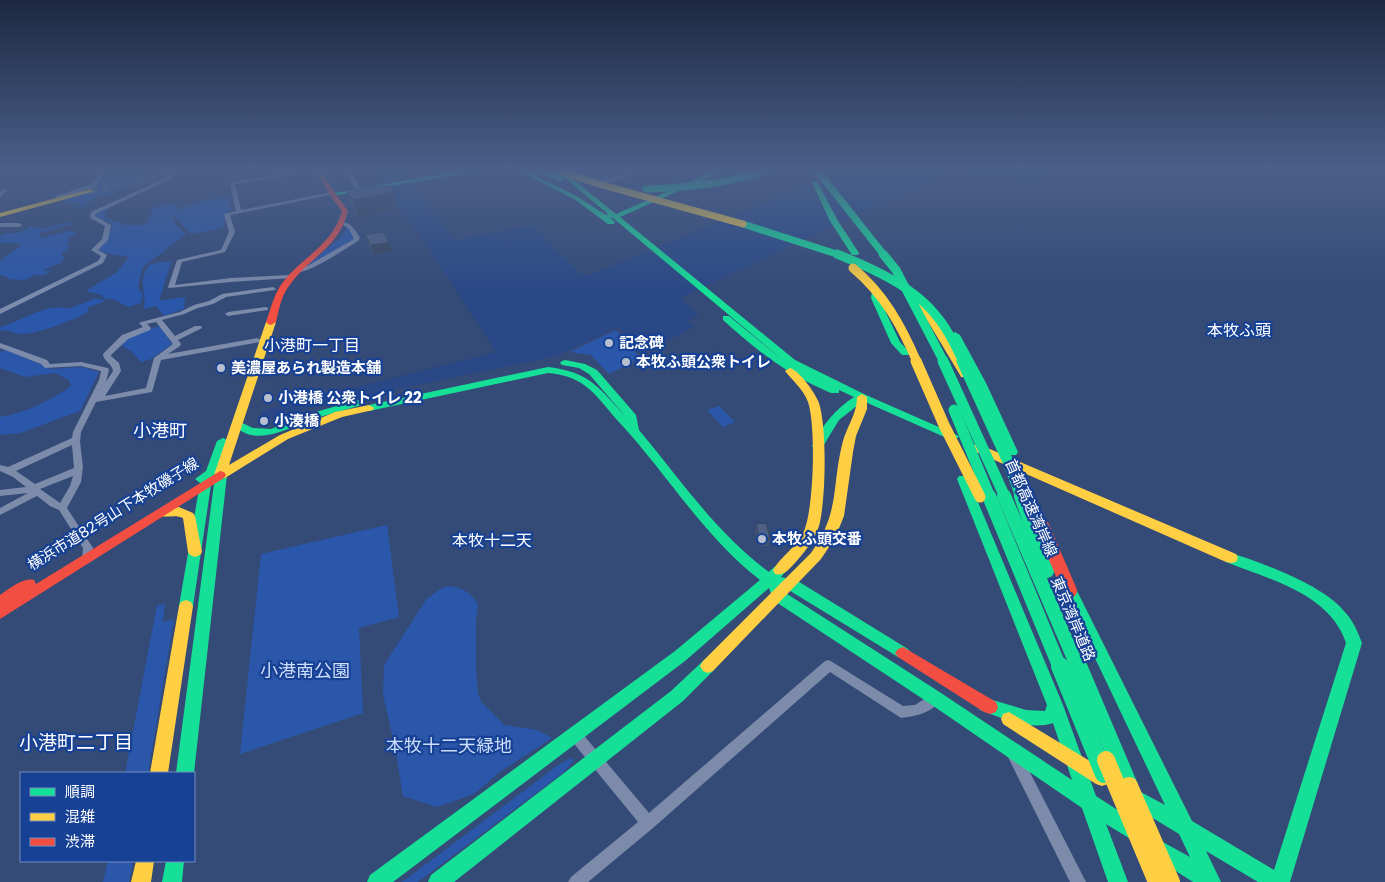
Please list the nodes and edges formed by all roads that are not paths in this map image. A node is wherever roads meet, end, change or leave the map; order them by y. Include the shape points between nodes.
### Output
1 (18, 210) edge
2 (99, 210) edge
3 (238, 210) edge
4 (335, 210) edge
5 (344, 210) edge
6 (601, 210) edge
7 (606, 210) edge
8 (622, 210) edge
9 (623, 210) edge
10 (691, 210) edge
11 (705, 210) edge
12 (829, 210) edge
13 (837, 210) edge
14 (846, 210) edge
15 (847, 210) edge
16 (847, 210) edge
17 (848, 210) edge
18 (0, 215) edge
19 (611, 215) junction
20 (344, 223) junction
21 (0, 225) edge
22 (19, 225) dead end
23 (873, 240) junction
24 (289, 276) junction
25 (218, 282) junction
26 (273, 289) junction
27 (702, 293) junction
28 (223, 296) junction
29 (910, 305) junction
30 (266, 309) junction
31 (0, 312) edge
32 (228, 314) dead end
33 (158, 319) junction
34 (198, 328) dead end
35 (174, 339) junction
36 (257, 340) junction
37 (2, 346) edge
38 (157, 359) junction
39 (790, 371) junction
40 (862, 397) junction
41 (95, 400) junction
42 (358, 403) junction
43 (238, 424) junction
44 (634, 430) junction
45 (75, 440) junction
46 (817, 448) junction
47 (1012, 452) junction
48 (5, 469) edge
49 (78, 470) junction
50 (219, 470) junction
51 (963, 479) junction
52 (205, 485) junction
53 (35, 490) junction
54 (0, 493) edge
55 (62, 508) junction
56 (0, 512) edge
57 (160, 514) junction
58 (194, 552) junction
59 (88, 553) junction
60 (770, 580) junction
61 (790, 584) junction
62 (1029, 590) junction
63 (778, 596) junction
64 (0, 602) edge
65 (0, 613) edge
66 (1062, 615) junction
67 (935, 698) junction
68 (986, 705) junction
69 (1055, 705) junction
70 (576, 736) junction
71 (1012, 750) junction
72 (596, 759) junction
73 (1074, 761) junction
74 (159, 772) edge
75 (185, 772) edge
76 (1089, 802) junction
77 (648, 822) junction
78 (1186, 829) junction
79 (145, 862) edge
80 (175, 862) edge
81 (141, 882) edge
82 (172, 882) edge
83 (377, 882) edge
84 (438, 882) edge
85 (576, 882) edge
86 (1078, 882) edge
87 (1118, 882) edge
88 (1148, 882) edge
89 (1157, 882) edge
90 (1171, 882) edge
91 (1180, 882) edge
92 (1210, 882) edge
93 (1276, 882) edge
94 (1280, 882) edge

1 - 18 main road
2 - 31 street via 93,213 92,218 108,224 105,240 94,250 104,255 103,260
3 - 25 street via 227,214 232,232 223,251 179,261 171,287
4 - 24 main road, 横浜市道82号山下本牧磯子線 via 336,218 329,234
5 - 20 main road
6 - 19 main road
7 - 19 main road
8 - 19 main road
9 - 19 main road
10 - 62 main road, bridge via 798,244 849,266 873,283 895,314 955,449
11 - 66 main road, bridge via 838,254 895,280 938,317 1005,454
12 - 51 main road, bridge via 867,272
13 - 62 main road, bridge via 900,298 952,404
14 - 29 main road, 東京湾岸道路, bridge via 887,264
15 - 66 main road, 首都高速湾岸線, bridge via 894,270 936,338
16 - 47 main road, bridge via 904,267 941,314 968,356
17 - 23 main road, 東京湾岸道路, bridge
19 - 27 main road
20 - 24 main road, 横浜市道82号山下本牧磯子線 via 332,240
20 - 24 street via 356,240
21 - 22 street
23 - 47 main road, bridge via 907,280
23 - 90 main road, 東京湾岸道路, bridge via 905,285 950,375
24 - 25 street
24 - 26 main road, 横浜市道82号山下本牧磯子線
24 - 43 main road, 横浜市道82号山下本牧磯子線
25 - 28 street
26 - 28 street
26 - 30 main road, 横浜市道82号山下本牧磯子線
27 - 39 main road
27 - 40 main road via 792,362
28 - 33 street via 211,303
29 - 51 main road, bridge
29 - 89 main road, 東京湾岸道路, bridge via 956,404
30 - 32 street
30 - 36 main road, 横浜市道82号山下本牧磯子線
33 - 35 street
33 - 41 street via 143,323 147,328 125,337 107,354 118,371
34 - 35 street
35 - 38 street via 177,344
36 - 38 street
36 - 50 main road, 横浜市道82号山下本牧磯子線
37 - 41 street via 48,366 81,364 105,370
38 - 41 street via 148,390
39 - 40 main road via 826,388
39 - 46 main road via 805,387 814,405
40 - 46 main road via 842,408 832,419
40 - 61 main road via 862,411 848,443 836,524 824,546
40 - 94 main road via 1304,590 1342,616 1352,629 1354,643
41 - 45 street
42 - 43 main road via 317,414 272,432 256,432
42 - 44 main road via 537,366 567,363 582,366 597,377 632,417
42 - 50 main road via 289,428
43 - 50 main road, 横浜市道82号山下本牧磯子線
44 - 50 main road via 620,420 583,376 567,370 548,370 339,414
44 - 60 main road via 729,546
45 - 48 street
45 - 49 street
46 - 60 main road via 813,525 801,548
47 - 78 main road, bridge via 1070,591
48 - 53 street
49 - 53 street
49 - 55 street via 76,483
50 - 52 main road, 横浜市道82号山下本牧磯子線
50 - 59 main road, 横浜市道82号山下本牧磯子線
50 - 75 main road
51 - 69 main road
52 - 57 main road, 横浜市道82号山下本牧磯子線
52 - 58 main road
53 - 54 street
53 - 55 street
53 - 56 street
55 - 59 street
57 - 58 main road via 187,513
57 - 59 main road, 横浜市道82号山下本牧磯子線
58 - 74 main road
59 - 64 main road, 横浜市道82号山下本牧磯子線
59 - 65 main road, 横浜市道82号山下本牧磯子線
60 - 61 main road
60 - 63 main road
60 - 70 main road via 680,656
61 - 63 main road
61 - 68 main road
62 - 88 main road, bridge
63 - 67 main road
63 - 72 main road via 677,696
66 - 91 main road, 首都高速湾岸線
67 - 71 main road
67 - 77 street via 918,710 901,712 829,666
68 - 69 main road via 1031,720 1050,717
68 - 73 main road
69 - 73 main road
70 - 72 street
70 - 83 main road
71 - 76 main road
71 - 86 street
72 - 77 street
72 - 84 main road
73 - 76 main road
73 - 78 main road
76 - 87 main road
76 - 92 main road
77 - 85 street
78 - 92 main road
78 - 93 main road
79 - 81 main road
80 - 82 main road

